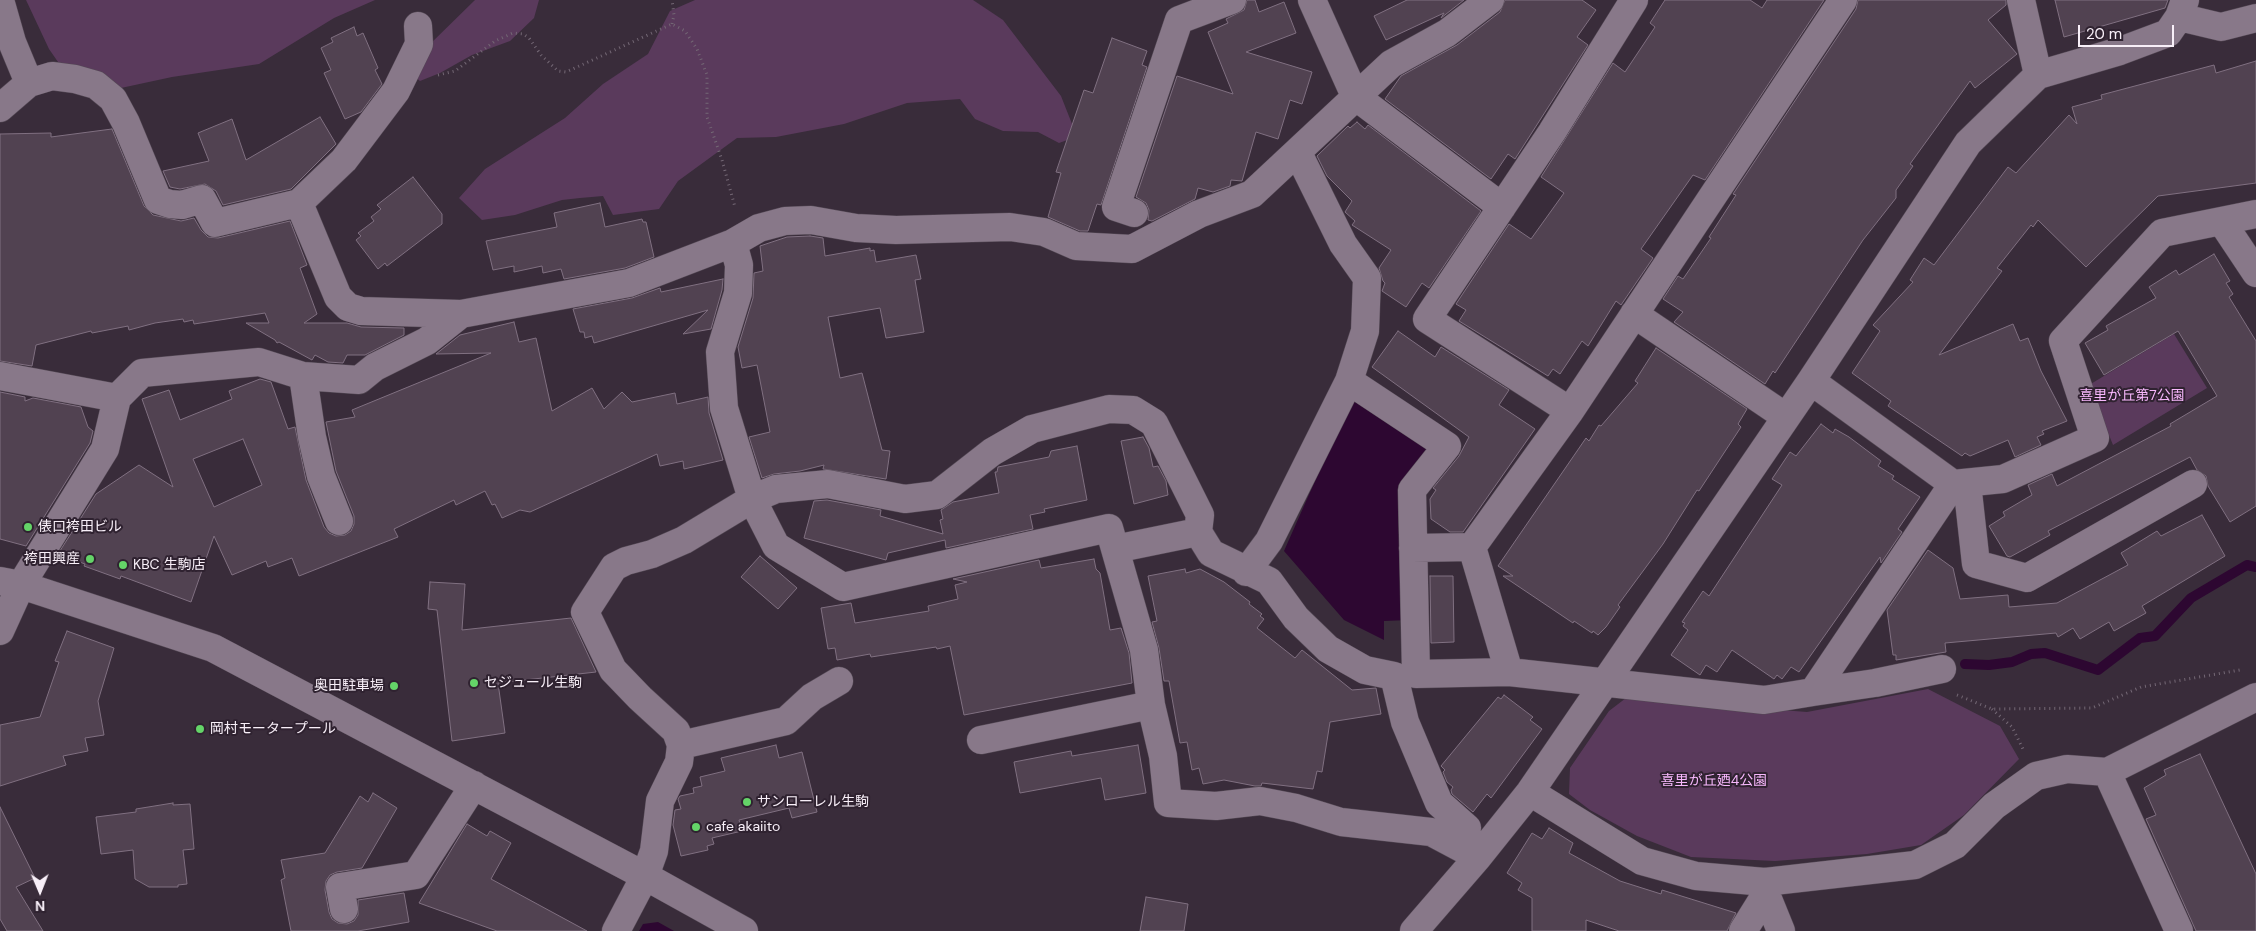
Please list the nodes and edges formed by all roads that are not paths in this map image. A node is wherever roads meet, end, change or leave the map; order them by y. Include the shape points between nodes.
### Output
1 (0, 0) edge
2 (1232, 0) edge
3 (1312, 0) edge
4 (1490, 0) edge
5 (1634, 0) edge
6 (1843, 0) edge
7 (2021, 0) edge
8 (2182, 8) edge
9 (2256, 18) edge
10 (418, 26) dead end
11 (2038, 75) junction
12 (29, 82) junction
13 (1355, 96) junction
14 (0, 108) edge
15 (1298, 153) junction
16 (299, 203) junction
17 (1502, 207) junction
18 (1134, 213) dead end
19 (2256, 214) edge
20 (2222, 222) junction
21 (740, 239) junction
22 (2256, 273) edge
23 (461, 314) junction
24 (1634, 314) junction
25 (0, 376) edge
26 (303, 376) junction
27 (1348, 381) junction
28 (1811, 382) junction
29 (117, 398) junction
30 (1570, 411) junction
31 (1786, 417) junction
32 (1960, 484) junction
33 (2193, 484) dead end
34 (752, 499) junction
35 (339, 521) dead end
36 (1198, 532) junction
37 (1472, 547) junction
38 (1413, 548) junction
39 (1115, 549) junction
40 (1246, 572) junction
41 (11, 583) edge
42 (0, 631) edge
43 (1934, 671) road end
44 (1508, 672) junction
45 (838, 681) dead end
46 (1604, 683) junction
47 (1813, 692) junction
48 (2256, 697) edge
49 (1151, 706) junction
50 (981, 740) dead end
51 (681, 744) junction
52 (2107, 772) junction
53 (474, 785) junction
54 (1530, 792) junction
55 (1467, 828) dead end
56 (1478, 857) junction
57 (645, 876) junction
58 (1766, 888) junction
59 (344, 909) dead end
60 (616, 931) edge
61 (744, 931) edge
62 (1414, 931) edge
63 (1743, 931) edge
64 (1781, 931) edge
65 (2179, 931) edge

1 - 12 street via 12,42
2 - 18 street via 1178,20 1116,207
3 - 13 street
4 - 13 street via 1447,33 1391,64
5 - 17 street
6 - 24 street
7 - 11 street
8 - 9 street via 2221,27
8 - 11 street via 2168,33
10 - 16 street via 419,44 395,92 344,160
11 - 28 street via 1968,143
12 - 14 street
12 - 16 street via 52,76 75,78 96,85 113,99 158,200 182,205 202,199 215,223
13 - 15 street
13 - 17 street
15 - 21 street via 1252,194 1199,214 1132,249 1076,246 1044,232 1010,227 880,229 811,220 785,221 759,228
15 - 27 street via 1343,244 1367,278 1365,331
16 - 23 street via 338,297 348,307 361,311
17 - 30 street via 1427,318
19 - 20 street
20 - 22 street
20 - 32 street via 2162,234 2063,342 2095,438 2003,479
21 - 23 street via 629,283
21 - 34 street via 738,293 720,352 724,408
23 - 26 street via 427,341 375,367 359,380
24 - 30 street
24 - 31 street
25 - 29 street
26 - 29 street via 259,362 142,373
26 - 35 street via 321,476
27 - 38 street via 1447,446 1412,490
27 - 40 street via 1269,541
28 - 31 street
28 - 32 street
29 - 41 street via 105,449
30 - 37 street
31 - 46 street
32 - 33 street via 1976,564 2027,578
32 - 47 street
34 - 36 street via 776,489 828,484 905,499 937,495 992,452 1032,429 1109,409 1133,410 1154,423 1200,515
34 - 39 street via 776,546 843,587 1109,528
34 - 51 street via 684,540 614,567 585,612 613,670 676,731
36 - 39 street
36 - 40 street via 1211,553
37 - 38 street
37 - 44 street
38 - 44 street via 1416,674
39 - 49 street via 1144,650
40 - 55 street via 1269,581 1296,618 1328,649 1365,670 1394,676 1405,722 1439,803
41 - 42 street
41 - 53 street via 213,648
43 - 47 street
44 - 46 street
45 - 51 street via 812,696 786,721
46 - 47 street via 1764,700
46 - 54 street
48 - 52 street
49 - 50 street
49 - 56 street via 1163,756 1168,803 1216,806 1260,801 1341,822 1431,832
51 - 57 street via 679,762 660,801 654,851
52 - 58 street via 2067,769 2036,776 1994,806 1955,845 1915,865
52 - 65 street
53 - 57 street
53 - 59 street via 416,875 340,886
54 - 56 street
54 - 58 street via 1642,861 1696,876
56 - 62 street
57 - 60 street
57 - 61 street
58 - 63 street
58 - 64 street

